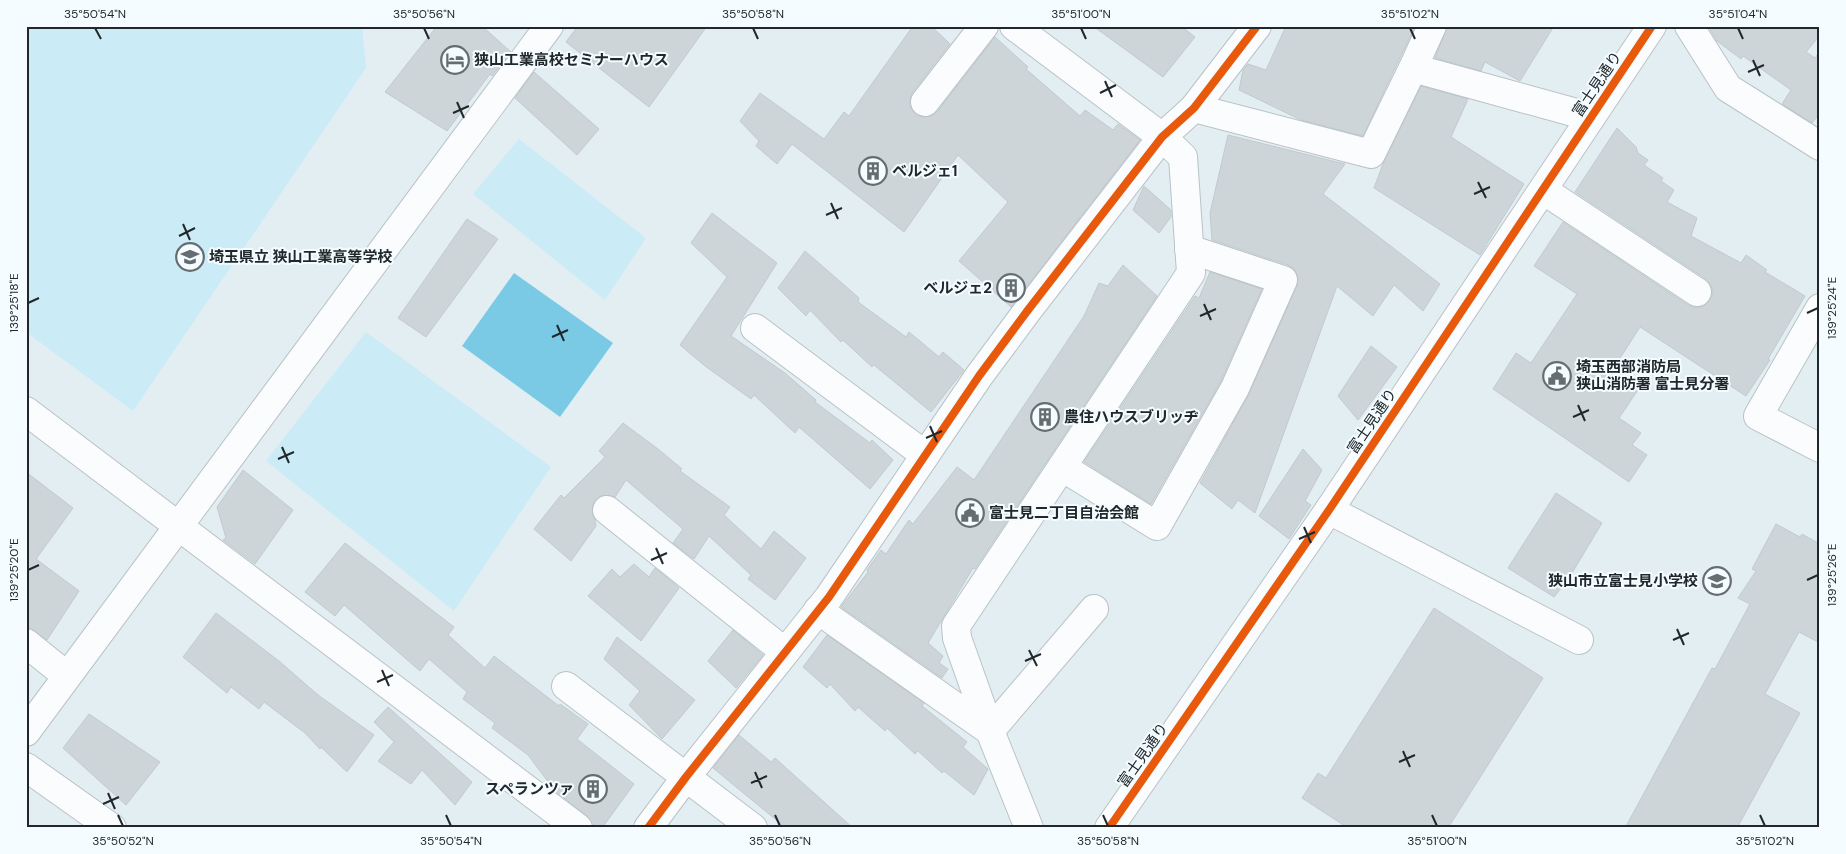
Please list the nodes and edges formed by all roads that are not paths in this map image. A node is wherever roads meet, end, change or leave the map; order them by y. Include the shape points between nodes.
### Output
1 (550, 26) edge
2 (984, 26) edge
3 (1014, 26) edge
4 (1258, 26) edge
5 (1432, 26) edge
6 (1652, 26) edge
7 (1689, 26) edge
8 (1413, 68) junction
9 (925, 102) dead end
10 (1194, 108) junction
11 (1591, 116) junction
12 (1162, 137) junction
13 (1820, 146) edge
14 (1543, 190) junction
15 (1189, 248) junction
16 (1697, 292) dead end
17 (1820, 308) edge
18 (755, 328) dead end
19 (26, 411) edge
20 (1820, 448) edge
21 (925, 455) junction
22 (1062, 468) junction
23 (607, 510) dead end
24 (1329, 510) junction
25 (178, 525) junction
26 (1094, 609) dead end
27 (818, 610) junction
28 (1579, 640) dead end
29 (26, 643) edge
30 (785, 652) junction
31 (68, 676) junction
32 (566, 686) dead end
33 (26, 732) edge
34 (990, 732) junction
35 (26, 767) edge
36 (686, 777) junction
37 (112, 828) edge
38 (578, 828) edge
39 (648, 828) edge
40 (753, 828) edge
41 (1030, 828) edge
42 (1109, 828) edge

1 - 25 street
2 - 9 street
3 - 12 street
4 - 10 street
5 - 8 street
6 - 11 street, 富士見通り
7 - 13 street via 1728,88
8 - 10 street via 1371,154
8 - 11 street
10 - 12 street
11 - 14 street, 富士見通り
12 - 15 street via 1182,157
12 - 21 street via 1028,310
14 - 16 street
14 - 24 street, 富士見通り
15 - 22 street via 1190,273
15 - 22 street via 1284,280 1234,388 1158,526
17 - 20 street via 1758,416
18 - 21 street
19 - 25 street
21 - 27 street
22 - 34 street via 956,626 957,638
23 - 30 street
24 - 28 street
24 - 42 street, 富士見通り
25 - 31 street
25 - 38 street
26 - 34 street
27 - 30 street
27 - 34 street
29 - 31 street
30 - 36 street
31 - 33 street
32 - 36 street
34 - 41 street
35 - 37 street
36 - 39 street
36 - 40 street

